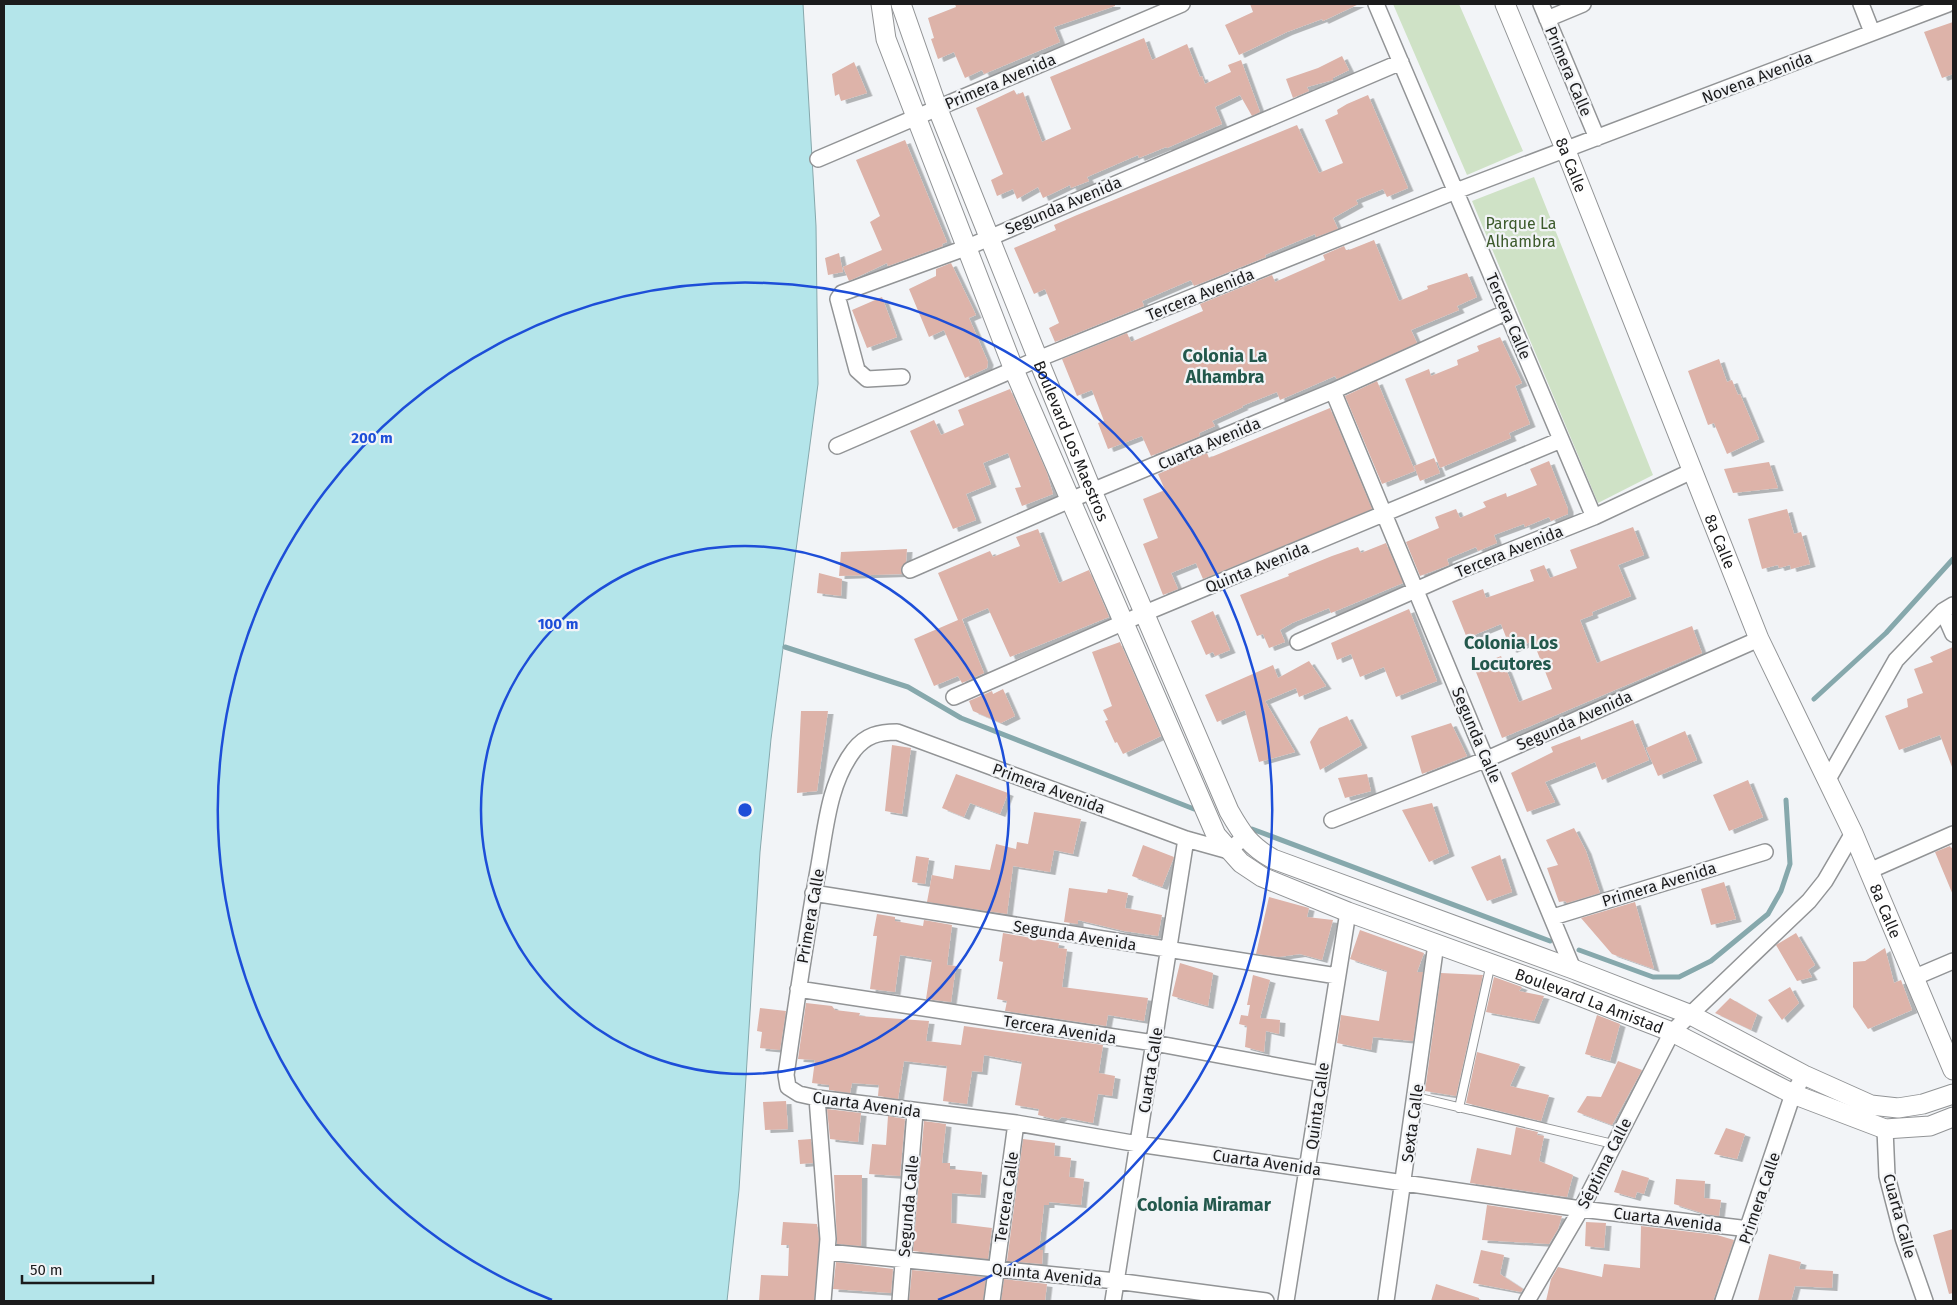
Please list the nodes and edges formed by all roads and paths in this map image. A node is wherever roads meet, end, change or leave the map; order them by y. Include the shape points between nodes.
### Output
1 (881, 4) edge
2 (900, 4) edge
3 (1182, 4) edge
4 (1376, 4) edge
5 (1505, 4) edge
6 (1541, 4) edge
7 (1583, 4) edge
8 (1860, 4) edge
9 (1948, 4) edge
10 (1547, 19) junction
11 (1872, 32) junction
12 (1401, 62) junction
13 (936, 107) junction
14 (916, 117) junction
15 (1597, 138) junction
16 (1566, 151) junction
17 (818, 159) dead end
18 (1456, 191) junction
19 (990, 237) junction
20 (968, 247) junction
21 (1507, 312) junction
22 (1038, 359) junction
23 (1014, 370) junction
24 (902, 377) dead end
25 (1334, 391) junction
26 (1561, 440) junction
27 (837, 446) dead end
28 (1692, 471) junction
29 (1092, 491) junction
30 (1070, 500) junction
31 (1385, 514) junction
32 (1594, 517) junction
33 (910, 570) dead end
34 (1416, 589) junction
35 (1948, 608) edge
36 (1145, 613) junction
37 (1124, 622) junction
38 (1953, 634) edge
39 (1759, 639) junction
40 (1298, 642) dead end
41 (954, 697) dead end
42 (854, 750) joint
43 (1487, 758) junction
44 (1828, 782) junction
45 (1332, 820) dead end
46 (1853, 833) junction
47 (1953, 834) edge
48 (1244, 837) junction
49 (1186, 839) junction
50 (1229, 851) junction
51 (1765, 852) dead end
52 (1273, 859) joint
53 (1869, 871) junction
54 (813, 894) junction
55 (1348, 912) junction
56 (1553, 917) junction
57 (1436, 944) junction
58 (1169, 950) junction
59 (1953, 960) edge
60 (1491, 963) junction
61 (1573, 969) junction
62 (1337, 976) junction
63 (1913, 978) junction
64 (798, 990) junction
65 (1680, 1023) junction
66 (1154, 1043) junction
67 (1953, 1070) edge
68 (1321, 1074) junction
69 (1804, 1075) junction
70 (788, 1087) joint
71 (1793, 1094) junction
72 (1953, 1094) edge
73 (1416, 1097) junction
74 (817, 1098) junction
75 (1459, 1108) junction
76 (915, 1112) junction
77 (1953, 1118) edge
78 (1016, 1123) junction
79 (1885, 1129) junction
80 (1138, 1144) junction
81 (1613, 1144) junction
82 (1308, 1168) junction
83 (1404, 1183) junction
84 (1581, 1209) junction
85 (1749, 1229) junction
86 (827, 1252) junction
87 (903, 1259) junction
88 (996, 1270) junction
89 (1116, 1281) junction
90 (823, 1301) edge
91 (900, 1301) edge
92 (992, 1301) edge
93 (1113, 1301) edge
94 (1266, 1301) edge
95 (1286, 1301) edge
96 (1386, 1301) edge
97 (1527, 1301) edge
98 (1723, 1301) edge
99 (1925, 1301) edge

1 - 14 street, Boulevard Los Maestros via 886,39
2 - 13 street, Boulevard Los Maestros
3 - 13 street, Primera Avenida
4 - 12 street, Tercera Calle
5 - 16 street, 8a Calle
6 - 10 street, Primera Calle
7 - 10 street
8 - 11 street
9 - 11 street, Novena Avenida
10 - 15 street, Primera Calle
11 - 15 street, Novena Avenida
12 - 18 street, Tercera Calle
12 - 19 street, Segunda Avenida
13 - 14 street, Primera Avenida
13 - 19 street, Boulevard Los Maestros
14 - 17 street, Primera Avenida
14 - 20 street, Boulevard Los Maestros
15 - 16 street, Novena Avenida
16 - 18 street, Tercera Avenida
16 - 28 street, 8a Calle
18 - 21 street, Tercera Calle
18 - 22 street, Tercera Avenida
19 - 20 street, Segunda Avenida
19 - 22 street, Boulevard Los Maestros
20 - 23 street, Boulevard Los Maestros
20 - 24 street, Segunda Avenida via 842,293 838,299 857,370 867,379
21 - 25 street, Cuarta Avenida
21 - 26 street, Tercera Calle
22 - 23 street, Tercera Avenida
22 - 29 street, Boulevard Los Maestros
23 - 27 street, Tercera Avenida
23 - 30 street, Boulevard Los Maestros
25 - 29 street, Cuarta Avenida
25 - 31 street, Segunda Calle
26 - 31 street, Quinta Avenida
26 - 32 street, Tercera Calle
28 - 32 street, Tercera Avenida
28 - 39 street, 8a Calle
29 - 30 street, Cuarta Avenida
29 - 36 street, Boulevard Los Maestros
30 - 33 street, Cuarta Avenida
30 - 37 street, Boulevard Los Maestros
31 - 34 street, Segunda Calle
31 - 36 street, Quinta Avenida
32 - 34 street, Tercera Avenida
34 - 40 street, Tercera Avenida
34 - 43 street, Segunda Calle
35 - 38 street
35 - 44 street via 1896,660
36 - 37 street, Quinta Avenida
36 - 48 street, Boulevard Los Maestros via 1229,811
37 - 41 street, Quinta Avenida
37 - 50 street, Boulevard Los Maestros via 1216,835
39 - 43 street, Segunda Avenida
39 - 44 street, 8a Calle
42 - 49 street, Primera Avenida via 866,738 879,732 897,732
42 - 54 street, Primera Calle via 836,784
43 - 45 street, Segunda Avenida
43 - 56 street, Segunda Calle
44 - 46 street, 8a Calle
46 - 53 street, 8a Calle
46 - 65 street, Séptima Calle via 1809,901
47 - 53 street
48 - 50 street
48 - 52 street, Boulevard Los Maestros
49 - 50 street, Primera Avenida
49 - 58 street, Cuarta Calle
50 - 55 street, Boulevard La Amistad via 1262,877
51 - 56 street, Primera Avenida
52 - 61 street, Boulevard La Amistad
53 - 63 street, 8a Calle
54 - 58 street, Segunda Avenida
54 - 64 street, Primera Calle
55 - 57 street, Boulevard La Amistad
55 - 62 street, Quinta Calle
56 - 61 street, Segunda Calle
57 - 60 street, Boulevard La Amistad
57 - 73 street, Sexta Calle
58 - 62 street, Segunda Avenida
58 - 66 street, Cuarta Calle
59 - 63 street
60 - 65 street, Boulevard La Amistad
60 - 75 lane
61 - 65 street, Boulevard La Amistad
62 - 68 street, Quinta Calle
63 - 67 street, 8a Calle
64 - 66 street, Tercera Avenida
64 - 70 street, Primera Calle via 786,1075
65 - 69 street, Boulevard La Amistad
65 - 71 street, Boulevard La Amistad
65 - 81 street, Séptima Calle
66 - 68 street, Tercera Avenida
66 - 80 street, Cuarta Calle
68 - 82 street, Quinta Calle
69 - 71 street, Primera Calle
69 - 72 street, Boulevard La Amistad via 1871,1105 1898,1108
70 - 74 street, Cuarta Avenida via 799,1094
71 - 79 street, Boulevard La Amistad
71 - 85 street, Primera Calle
73 - 75 lane
73 - 83 street, Sexta Calle
74 - 76 street, Cuarta Avenida
74 - 86 street
75 - 81 lane
76 - 78 street, Cuarta Avenida
76 - 87 street, Segunda Calle
77 - 79 street, Boulevard La Amistad via 1930,1126
78 - 80 street, Cuarta Avenida
78 - 88 street, Tercera Calle
79 - 99 street, Cuarta Calle via 1887,1176
80 - 82 street, Cuarta Avenida
80 - 89 street, Cuarta Calle
81 - 84 street, Séptima Calle
82 - 83 street, Cuarta Avenida
82 - 95 street, Quinta Calle
83 - 84 street, Cuarta Avenida
83 - 96 street, Sexta Calle
84 - 85 street, Cuarta Avenida
84 - 97 street, Séptima Calle
85 - 98 street, Primera Calle
86 - 87 street, Quinta Avenida
86 - 90 street
87 - 88 street, Quinta Avenida
87 - 91 street, Segunda Calle
88 - 89 street, Quinta Avenida
88 - 92 street, Tercera Calle
89 - 93 street, Cuarta Calle
89 - 94 street, Quinta Avenida

